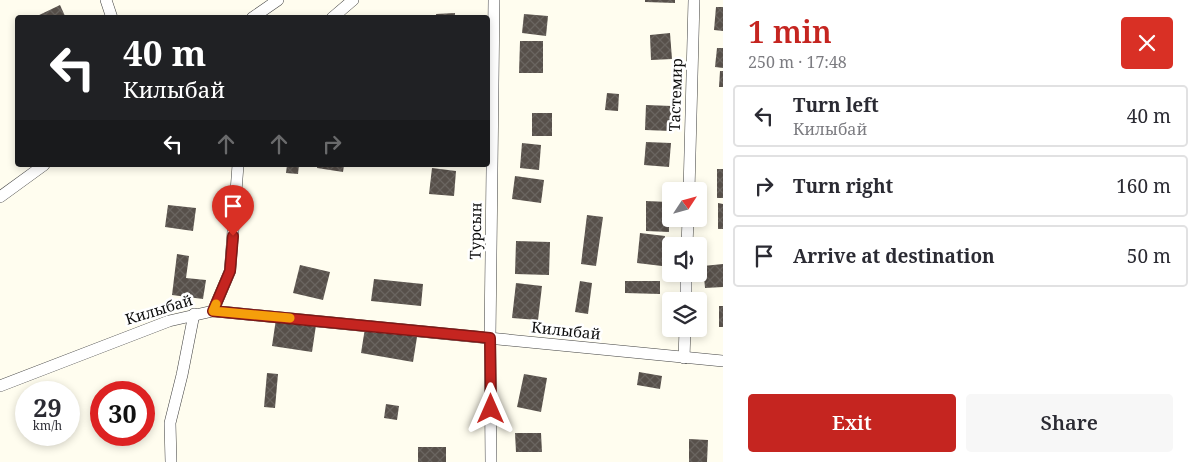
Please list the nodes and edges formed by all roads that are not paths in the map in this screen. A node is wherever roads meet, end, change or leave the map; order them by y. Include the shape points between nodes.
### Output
1 (106, 0) edge
2 (278, 0) edge
3 (353, 0) edge
4 (494, 0) edge
5 (694, 0) edge
6 (111, 15) edge
7 (256, 15) edge
8 (336, 15) edge
9 (41, 167) edge
10 (238, 167) edge
11 (688, 182) edge
12 (0, 197) edge
13 (213, 311) junction
14 (194, 314) junction
15 (685, 337) edge
16 (490, 338) junction
17 (684, 358) junction
18 (723, 361) edge
19 (0, 386) edge
20 (171, 462) edge
21 (491, 462) edge

1 - 6 street
2 - 7 street
3 - 8 street
4 - 16 street, Турсын
5 - 11 street, Тастемир
9 - 12 street
10 - 13 street via 230,271
13 - 14 street, Килыбай
13 - 16 street, Килыбай
14 - 19 street, Килыбай via 129,335
14 - 20 street via 170,423
15 - 17 street
16 - 17 street, Килыбай
16 - 21 street, Турсын
17 - 18 street, Килыбай

